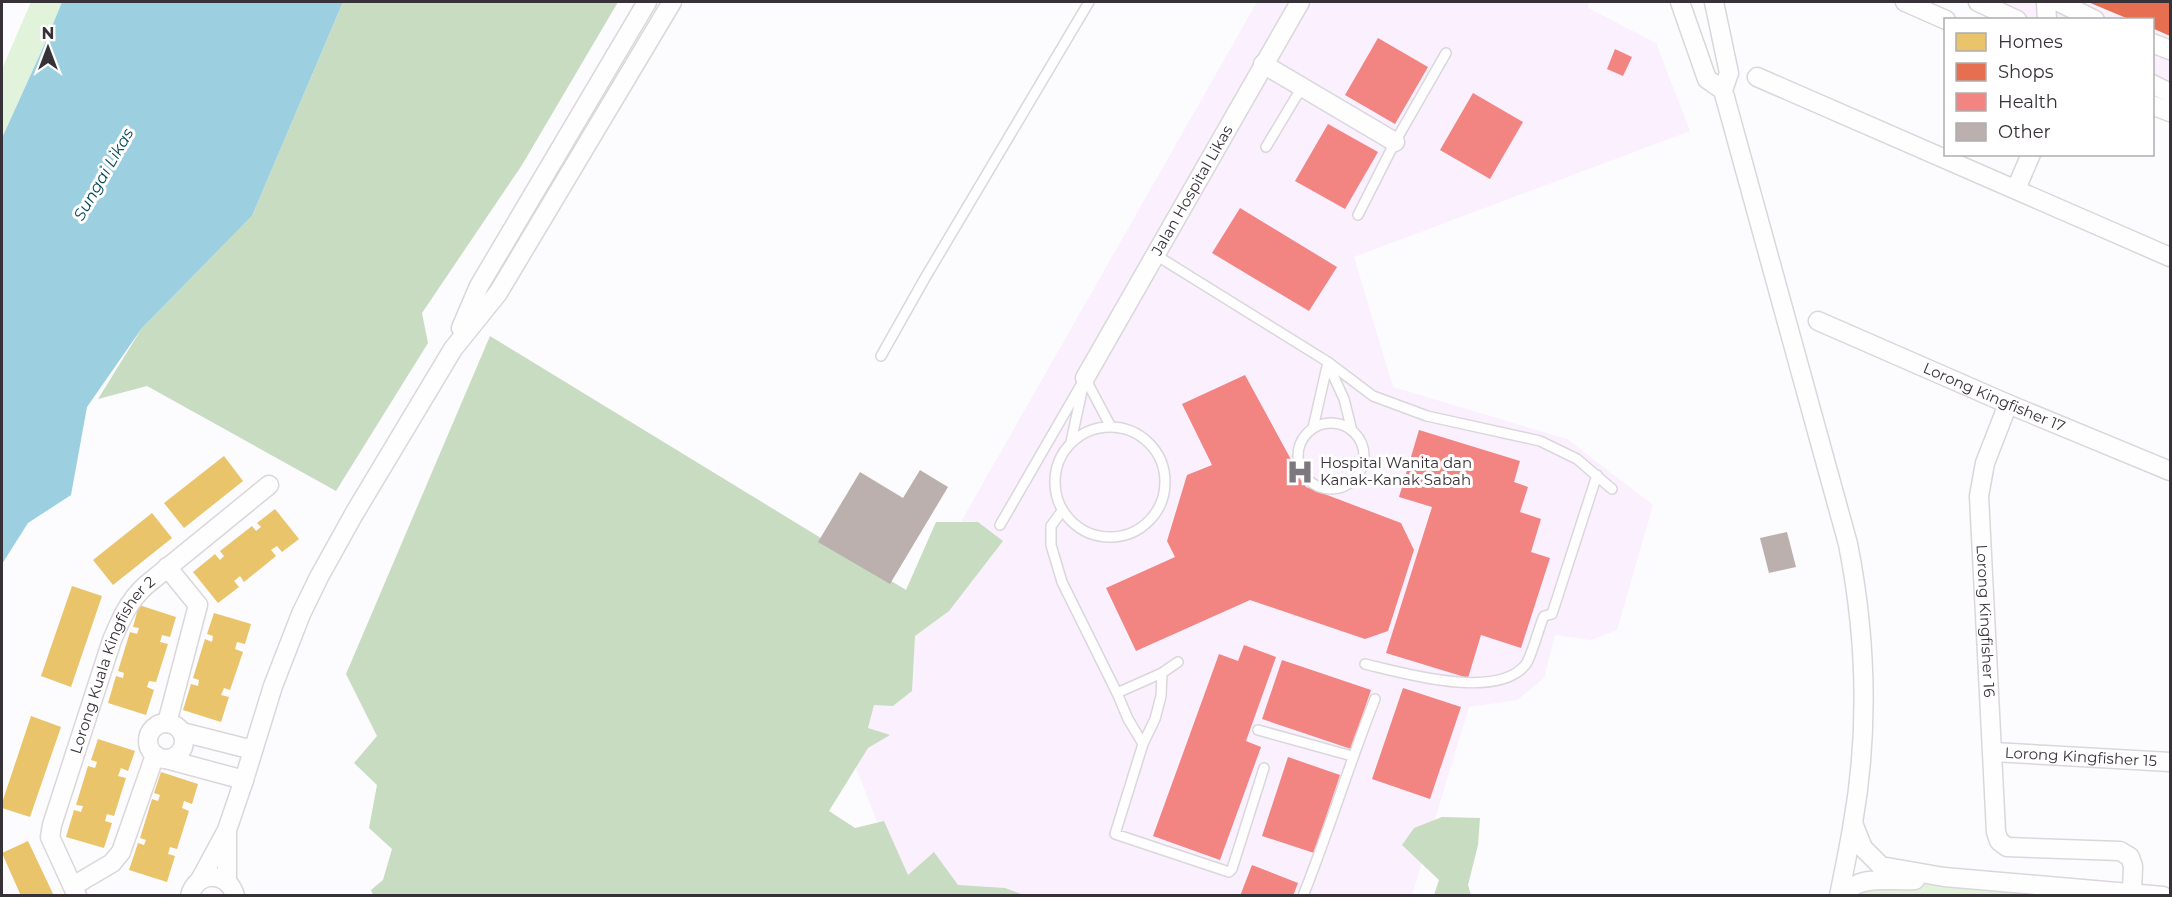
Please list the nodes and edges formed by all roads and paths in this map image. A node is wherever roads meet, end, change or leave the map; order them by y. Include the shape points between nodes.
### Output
1 (646, 2) edge
2 (672, 2) edge
3 (1089, 2) edge
4 (1300, 2) edge
5 (1680, 2) edge
6 (1714, 2) edge
7 (1905, 2) edge
8 (2002, 2) edge
9 (2046, 2) edge
10 (2059, 2) edge
11 (1981, 3) edge
12 (2014, 18) edge
13 (2047, 18) edge
14 (2092, 18) edge
15 (1944, 19) edge
16 (2154, 44) edge
17 (2170, 50) edge
18 (1446, 53) dead end
19 (1263, 64) junction
20 (1756, 77) dead end
21 (2154, 85) edge
22 (1302, 87) junction
23 (1722, 90) junction
24 (2170, 93) edge
25 (2154, 106) edge
26 (2170, 112) edge
27 (1395, 142) junction
28 (1266, 147) dead end
29 (2030, 156) edge
30 (2016, 189) junction
31 (1358, 214) dead end
32 (1154, 255) junction
33 (2170, 257) edge
34 (1818, 321) dead end
35 (453, 349) junction
36 (881, 356) dead end
37 (1328, 362) junction
38 (1085, 378) junction
39 (2008, 404) junction
40 (1111, 427) junction
41 (1313, 428) junction
42 (1352, 431) junction
43 (1071, 442) junction
44 (2170, 471) edge
45 (1597, 475) junction
46 (269, 485) dead end
47 (1611, 489) dead end
48 (1062, 511) junction
49 (1000, 525) dead end
50 (167, 567) junction
51 (1178, 662) dead end
52 (1365, 664) dead end
53 (1162, 673) junction
54 (1117, 693) junction
55 (1375, 699) dead end
56 (174, 728) junction
57 (1258, 730) dead end
58 (1143, 744) junction
59 (253, 750) junction
60 (1993, 752) junction
61 (1352, 756) junction
62 (161, 757) junction
63 (2170, 762) edge
64 (1264, 768) dead end
65 (244, 780) junction
66 (1853, 824) junction
67 (227, 830) junction
68 (1944, 877) junction
69 (200, 880) junction
70 (75, 891) edge
71 (234, 891) edge
72 (2132, 892) junction
73 (190, 896) edge
74 (1304, 896) edge
75 (1841, 896) edge
76 (2163, 896) edge

1 - 35 street via 479,286
2 - 35 street via 498,293
3 - 36 lane
4 - 19 street, Jalan Hospital Likas
5 - 23 street via 1707,79
6 - 23 street via 1729,73
7 - 15 street
8 - 11 street
9 - 13 street
10 - 14 street
11 - 12 street
16 - 17 street
18 - 27 lane
19 - 22 street
19 - 32 street, Jalan Hospital Likas
20 - 30 street
21 - 24 street
22 - 27 street
22 - 28 lane
23 - 66 street via 1854,576 1863,649 1861,751
25 - 26 street
27 - 31 lane
29 - 30 street
30 - 33 street
32 - 37 lane
32 - 38 street, Jalan Hospital Likas
34 - 39 street, Lorong Kingfisher 17
35 - 59 street via 354,514 301,614
37 - 41 lane
37 - 42 lane
37 - 45 lane via 1373,396 1427,416 1540,441 1577,459
38 - 40 lane
38 - 43 lane
38 - 49 lane
39 - 44 street, Lorong Kingfisher 17
39 - 60 street, Lorong Kingfisher 16 via 1983,469 1979,496
40 - 43 lane via 1089,431
40 - 48 lane via 1144,439 1158,454 1165,488 1153,517 1120,537 1097,536 1078,527
41 - 42 lane via 1327,424
41 - 42 lane via 1301,442 1298,464 1305,477 1323,488 1343,487 1359,473 1363,450
43 - 48 lane via 1054,477
45 - 47 lane
45 - 52 lane via 1552,614 1544,616 1526,664 1508,677 1484,684 1435,680
46 - 50 street, Lorong Kuala Kingfisher 2
48 - 54 lane via 1051,526 1051,545 1062,582
50 - 56 street via 198,605
50 - 70 street, Lorong Kuala Kingfisher 2 via 132,598 123,612 52,825 50,837
51 - 53 lane
53 - 54 lane
53 - 58 lane via 1155,719
54 - 58 lane
55 - 61 lane
56 - 59 street
56 - 62 street via 184,737 183,748 176,756
56 - 62 street via 156,726 149,735 149,746
57 - 61 lane
58 - 64 lane via 1114,834 1228,873
59 - 65 street
60 - 63 street, Lorong Kingfisher 15
60 - 72 street, Lorong Kingfisher 16 via 1999,841 2007,847 2120,851 2130,857 2133,866
61 - 74 lane
62 - 65 street
62 - 70 street via 121,852
65 - 67 street
66 - 68 street via 1863,848 1881,866
66 - 75 street
67 - 69 street
67 - 71 street
68 - 72 street
68 - 75 street via 1855,884
69 - 71 street via 214,876
69 - 73 street
72 - 76 street

